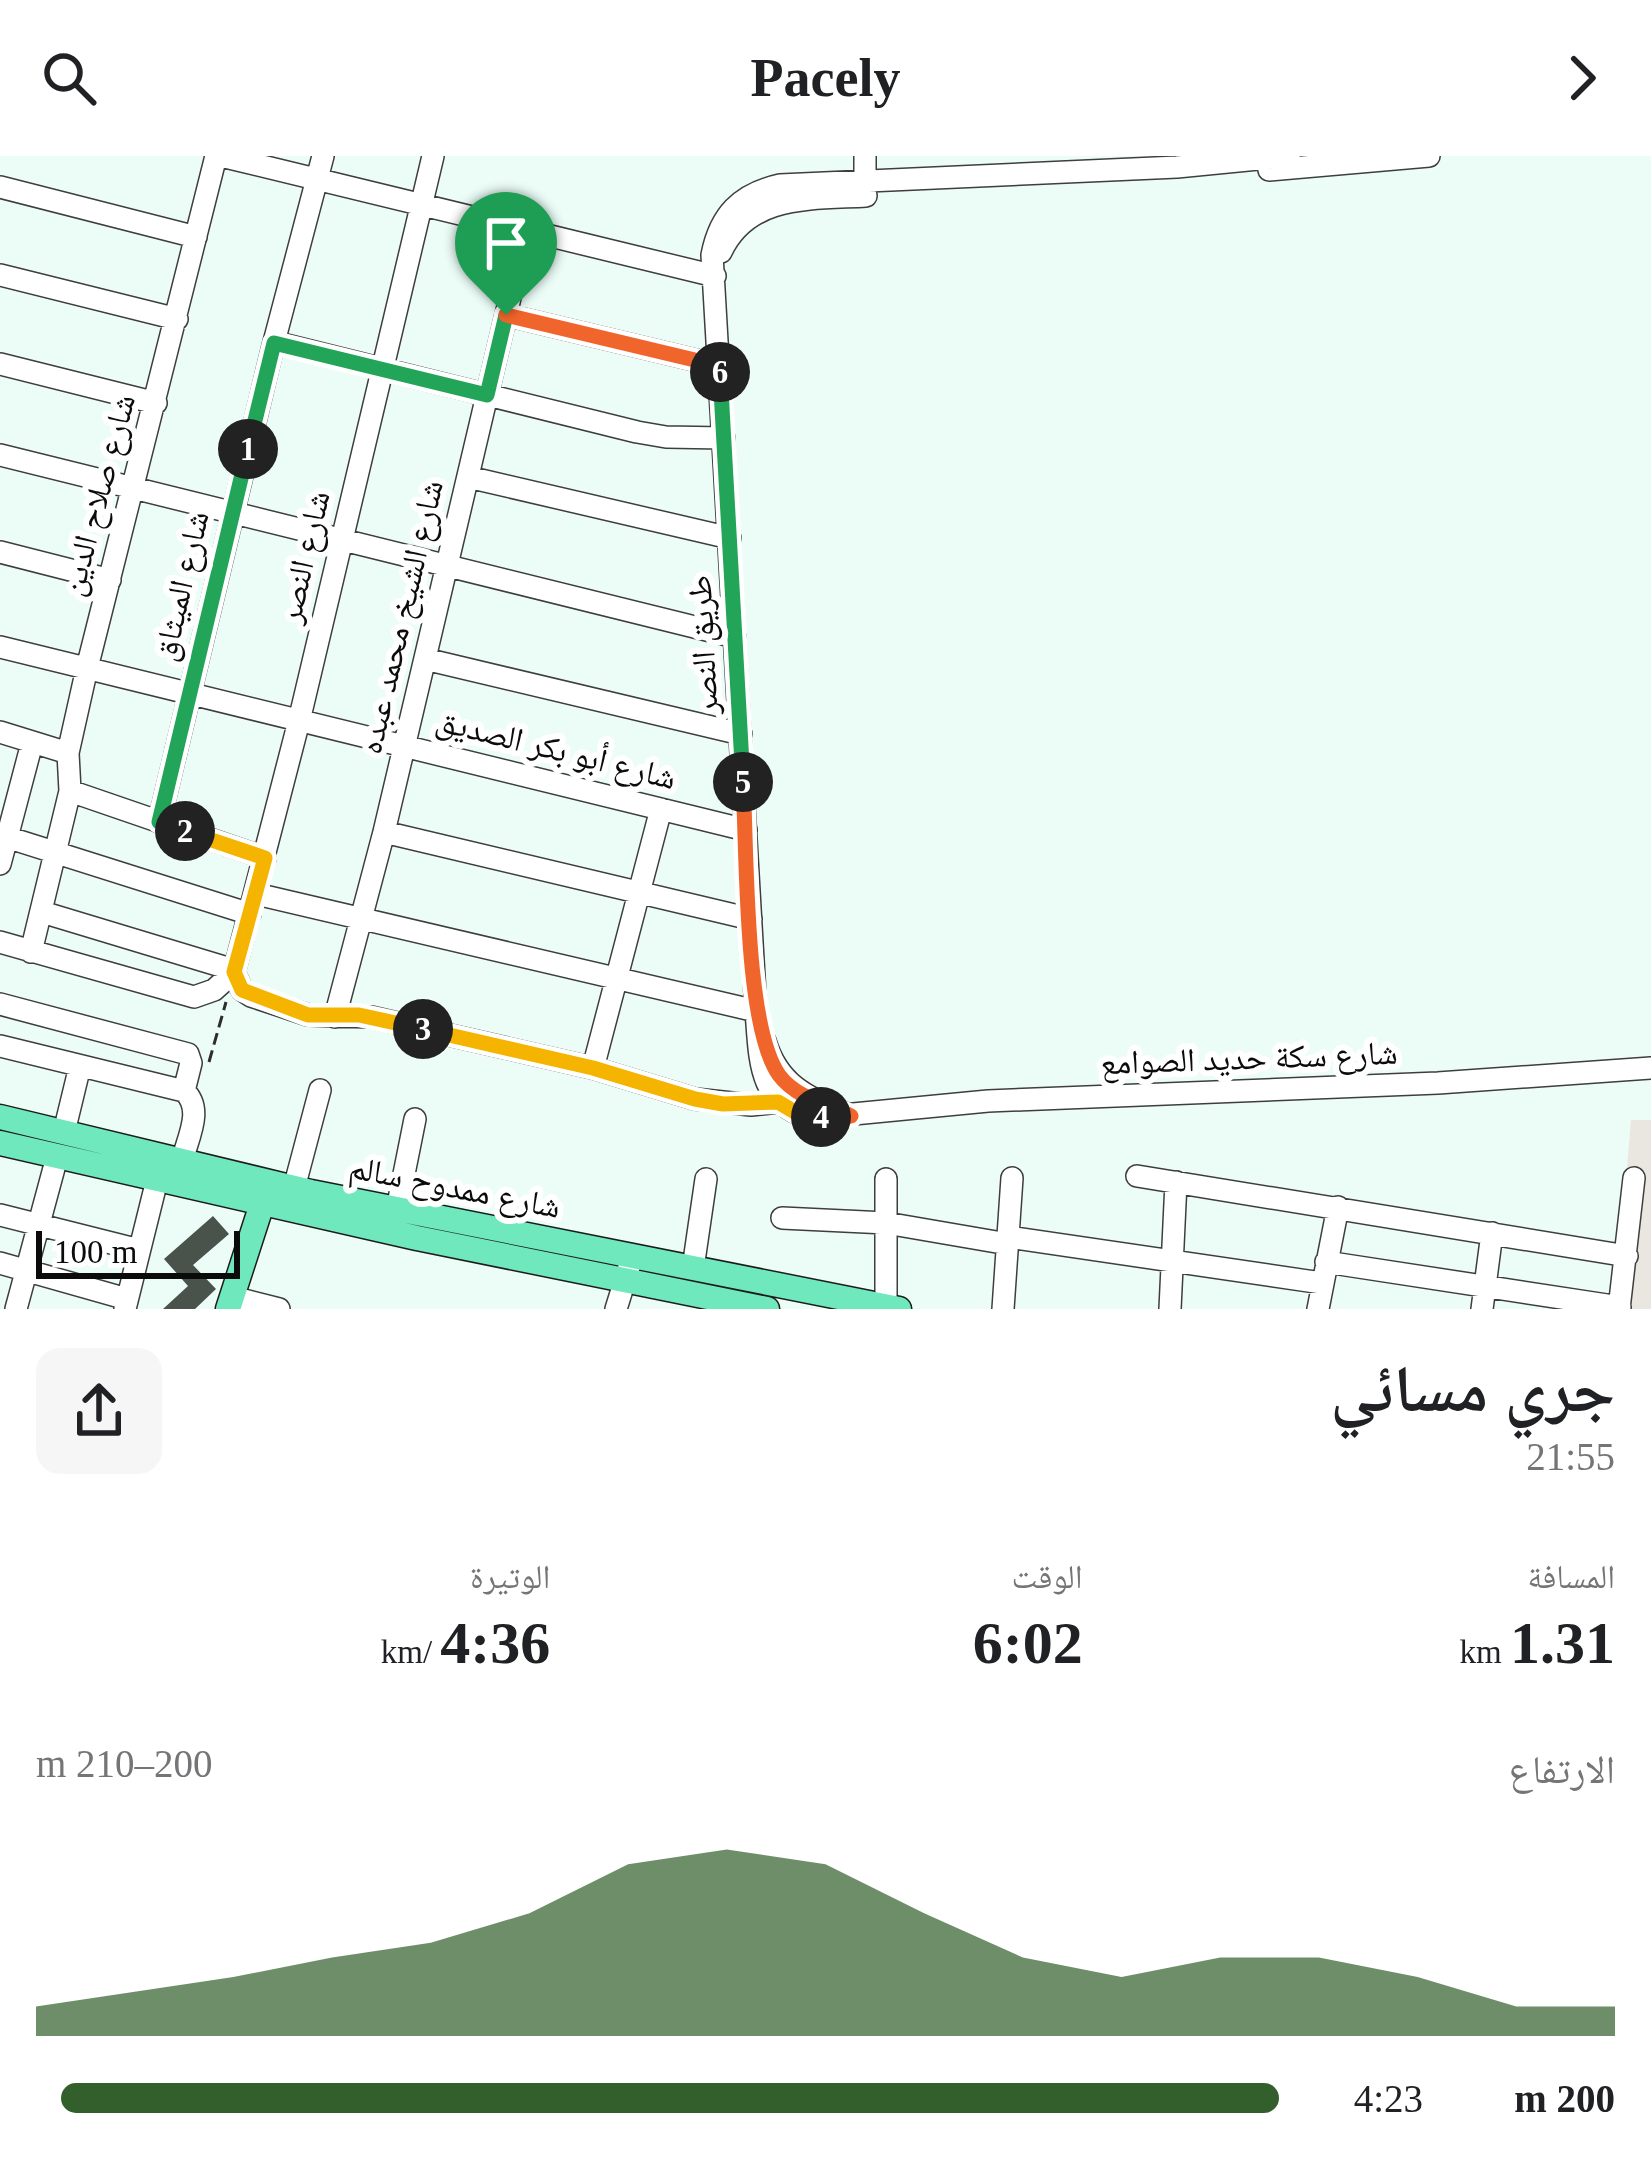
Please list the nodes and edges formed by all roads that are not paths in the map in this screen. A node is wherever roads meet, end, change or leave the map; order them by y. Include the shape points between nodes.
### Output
1 (219, 156) edge
2 (323, 156) edge
3 (433, 156) edge
4 (865, 156) edge
5 (1429, 156) edge
6 (1286, 159) edge
7 (1058, 164) edge
8 (968, 166) edge
9 (918, 168) edge
10 (319, 180) junction
11 (865, 182) junction
12 (0, 187) edge
13 (419, 205) junction
14 (526, 230) junction
15 (196, 238) junction
16 (0, 275) edge
17 (715, 275) junction
18 (506, 315) junction
19 (177, 319) junction
20 (274, 343) junction
21 (0, 364) edge
22 (720, 366) junction
23 (382, 369) junction
24 (487, 395) junction
25 (156, 403) junction
26 (724, 438) junction
27 (0, 455) edge
28 (468, 477) junction
29 (134, 488) junction
30 (233, 513) junction
31 (730, 538) junction
32 (343, 540) junction
33 (0, 552) edge
34 (447, 566) junction
35 (110, 580) junction
36 (735, 637) junction
37 (0, 647) edge
38 (425, 659) junction
39 (87, 668) junction
40 (190, 694) junction
41 (299, 721) junction
42 (0, 732) edge
43 (741, 734) junction
44 (32, 743) junction
45 (404, 746) junction
46 (68, 753) junction
47 (70, 791) junction
48 (661, 809) junction
49 (159, 822) junction
50 (746, 830) junction
51 (384, 832) junction
52 (4, 836) edge
53 (58, 853) junction
54 (265, 858) junction
55 (0, 864) edge
56 (639, 892) junction
57 (253, 904) junction
58 (42, 912) junction
59 (361, 919) junction
60 (751, 919) junction
61 (0, 942) edge
62 (32, 952) junction
63 (234, 971) junction
64 (616, 979) junction
65 (0, 1004) edge
66 (756, 1011) junction
67 (335, 1016) junction
68 (0, 1046) edge
69 (80, 1066) junction
70 (593, 1068) junction
71 (1651, 1068) edge
72 (184, 1090) junction
73 (320, 1090) dead end
74 (778, 1102) junction
75 (851, 1116) junction
76 (0, 1117) edge
77 (415, 1119) dead end
78 (0, 1143) edge
79 (60, 1144) junction
80 (182, 1161) junction
81 (1137, 1175) dead end
82 (1012, 1178) dead end
83 (1634, 1178) dead end
84 (706, 1179) dead end
85 (886, 1179) dead end
86 (157, 1180) junction
87 (1176, 1182) junction
88 (294, 1188) junction
89 (269, 1205) junction
90 (1338, 1208) junction
91 (397, 1209) junction
92 (0, 1215) edge
93 (782, 1218) dead end
94 (1641, 1219) edge
95 (886, 1223) junction
96 (38, 1225) junction
97 (420, 1226) junction
98 (1492, 1233) junction
99 (1008, 1240) junction
100 (140, 1250) junction
101 (1627, 1256) junction
102 (1172, 1261) junction
103 (0, 1263) edge
104 (693, 1268) junction
105 (628, 1269) junction
106 (26, 1270) junction
107 (1324, 1273) junction
108 (1484, 1298) edge
109 (126, 1304) edge
110 (238, 1304) edge
111 (892, 1308) edge
112 (1620, 1308) edge
113 (16, 1309) edge
114 (279, 1309) edge
115 (616, 1309) edge
116 (767, 1309) edge
117 (1003, 1309) edge
118 (1170, 1309) edge
119 (1320, 1309) edge

1 - 10 street
1 - 15 street, شارع صلاح الدين
2 - 10 street, شارع الميثاق
3 - 13 street, شارع النصر
4 - 11 street
5 - 6 street, طريق النصر
6 - 7 street, طريق النصر
6 - 17 street, طريق النصر via 766,206 741,222
7 - 8 street, طريق النصر
8 - 9 street, طريق النصر
9 - 11 street, طريق النصر
10 - 13 street
10 - 20 street, شارع الميثاق
11 - 17 street, طريق النصر via 780,185 741,200 716,234
12 - 15 street
13 - 14 street
13 - 23 street, شارع النصر
14 - 17 street
14 - 18 street, شارع الشيخ محمد عبده
15 - 19 street, شارع صلاح الدين
16 - 19 street
17 - 22 street, طريق النصر
18 - 22 street
18 - 24 street, شارع الشيخ محمد عبده
19 - 25 street, شارع صلاح الدين
20 - 23 street
20 - 30 street, شارع الميثاق
21 - 25 street
22 - 26 street, طريق النصر
23 - 24 street
23 - 32 street, شارع النصر
24 - 26 street via 666,437
24 - 28 street, شارع الشيخ محمد عبده
25 - 29 street, شارع صلاح الدين
26 - 31 street, طريق النصر
27 - 29 street
28 - 31 street
28 - 34 street, شارع الشيخ محمد عبده
29 - 30 street
29 - 35 street, شارع صلاح الدين
30 - 32 street
30 - 40 street, شارع الميثاق
31 - 36 street, طريق النصر
32 - 34 street
32 - 41 street, شارع النصر
33 - 35 street
34 - 36 street
34 - 38 street, شارع الشيخ محمد عبده
35 - 39 street, شارع صلاح الدين
36 - 43 street, طريق النصر
37 - 39 street, شارع أبو بكر الصديق
38 - 43 street
38 - 45 street, شارع الشيخ محمد عبده
39 - 40 street, شارع أبو بكر الصديق
39 - 46 street, شارع صلاح الدين
40 - 41 street, شارع أبو بكر الصديق
40 - 49 street, شارع الميثاق
41 - 45 street, شارع أبو بكر الصديق
41 - 54 street, شارع النصر
42 - 44 street
43 - 50 street, طريق النصر
44 - 46 street
44 - 52 street
45 - 48 street, شارع أبو بكر الصديق
45 - 51 street, شارع الشيخ محمد عبده
46 - 47 street, شارع صلاح الدين
47 - 49 street
47 - 53 street, شارع صلاح الدين
48 - 50 street, شارع أبو بكر الصديق
48 - 56 street
49 - 54 street
50 - 60 street, طريق النصر
51 - 56 street
51 - 59 street, شارع الشيخ محمد عبده
52 - 53 street
52 - 55 street
53 - 57 street
53 - 58 street, شارع صلاح الدين
54 - 57 street, شارع النصر
56 - 60 street
56 - 64 street
57 - 59 street
57 - 63 street, شارع النصر
58 - 62 street, شارع صلاح الدين
58 - 63 street, شارع سكة حديد الصوامع
59 - 64 street
59 - 67 street, شارع الشيخ محمد عبده
60 - 66 street, طريق النصر
61 - 62 street
62 - 63 street via 194,997
63 - 67 street, شارع سكة حديد الصوامع via 251,996
64 - 66 street
64 - 70 street
65 - 72 street via 188,1054
66 - 74 street via 761,1072
66 - 75 street via 780,1075
67 - 70 street, شارع سكة حديد الصوامع via 371,1017
68 - 69 street
69 - 72 street
69 - 79 street
70 - 74 street, شارع سكة حديد الصوامع via 695,1099
71 - 75 street, شارع سكة حديد الصوامع via 988,1101
72 - 80 street via 196,1110
73 - 88 street
74 - 75 street, شارع سكة حديد الصوامع via 812,1118
76 - 79 main road, شارع ممدوح سالم
77 - 91 street
78 - 79 main road, شارع ممدوح سالم
79 - 80 main road, شارع ممدوح سالم
79 - 86 main road, شارع ممدوح سالم
79 - 96 street
80 - 88 main road, شارع ممدوح سالم
81 - 87 street
82 - 99 street
83 - 94 street
84 - 104 street
85 - 95 street
86 - 89 main road, شارع ممدوح سالم
86 - 100 street
87 - 90 street
87 - 102 street
88 - 91 main road, شارع ممدوح سالم
89 - 97 main road, شارع ممدوح سالم
89 - 110 main road
90 - 98 street
90 - 107 street
91 - 97 main road, شارع ممدوح سالم
92 - 96 street
93 - 95 street
94 - 101 street
95 - 99 street
95 - 111 street
96 - 100 street
96 - 106 street
97 - 105 main road, شارع ممدوح سالم
98 - 101 street
98 - 108 street
99 - 102 street
99 - 117 street
100 - 109 street
101 - 112 street
102 - 107 street
102 - 118 street
103 - 106 street
104 - 105 main road, شارع ممدوح سالم
104 - 111 main road, شارع ممدوح سالم
105 - 115 street
105 - 116 main road, شارع ممدوح سالم
106 - 109 street
106 - 113 street
107 - 108 street
107 - 119 street
108 - 112 street
110 - 114 street

